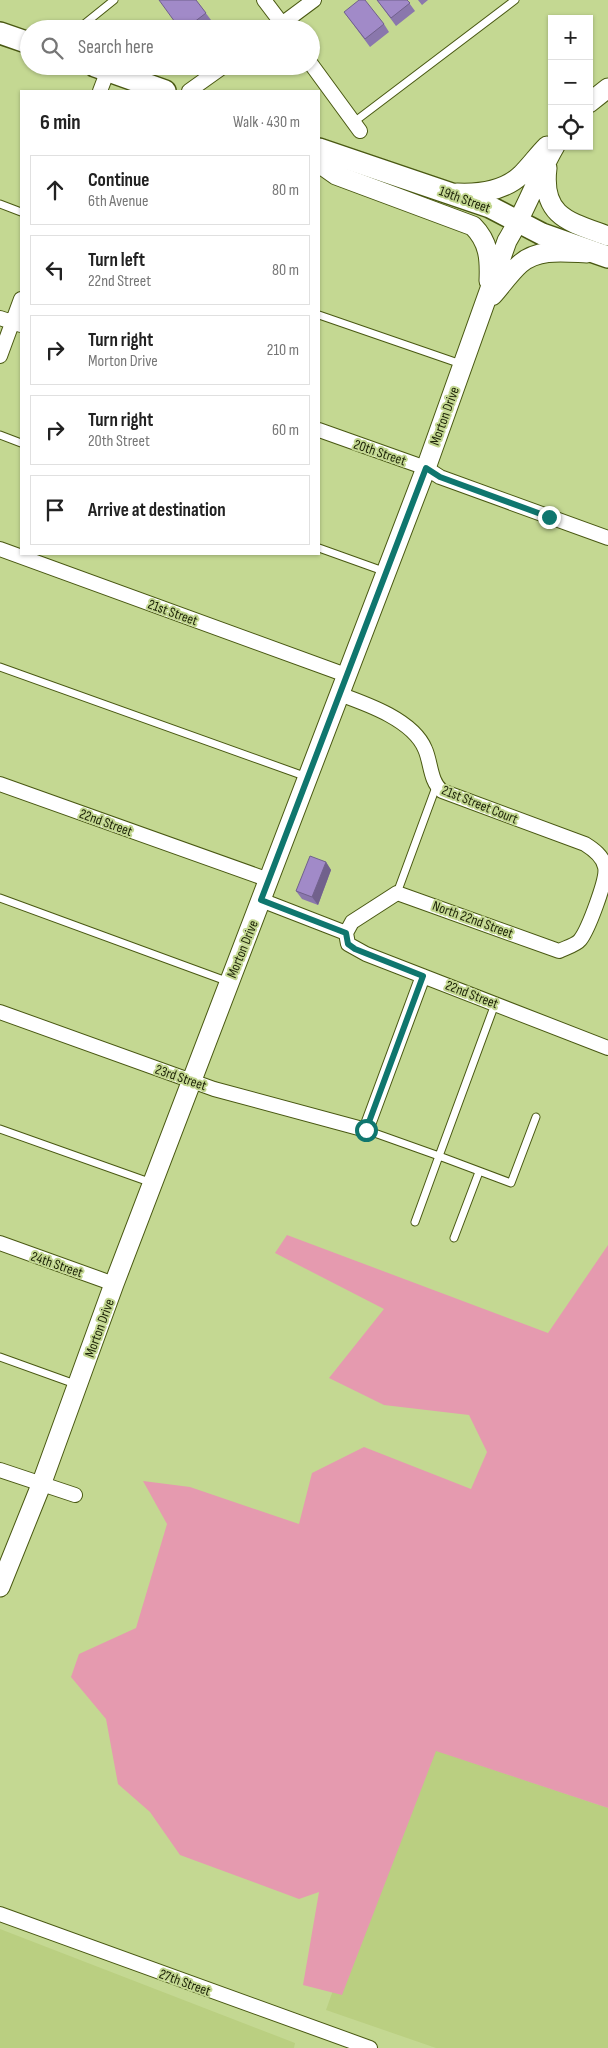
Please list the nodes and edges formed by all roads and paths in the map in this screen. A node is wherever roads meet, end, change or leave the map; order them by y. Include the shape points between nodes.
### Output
1 (114, 0) edge
2 (264, 0) edge
3 (314, 0) edge
4 (515, 0) edge
5 (89, 20) edge
6 (277, 20) edge
7 (290, 20) edge
8 (0, 33) edge
9 (20, 40) edge
10 (101, 75) edge
11 (121, 75) edge
12 (211, 75) edge
13 (319, 75) edge
14 (608, 88) edge
15 (100, 90) edge
16 (162, 90) edge
17 (190, 90) edge
18 (593, 101) edge
19 (357, 126) joint
20 (320, 150) edge
21 (549, 150) edge
22 (550, 150) edge
23 (551, 150) edge
24 (320, 165) edge
25 (448, 192) junction
26 (0, 204) edge
27 (20, 212) edge
28 (518, 222) junction
29 (608, 236) edge
30 (601, 255) edge
31 (20, 301) edge
32 (486, 301) junction
33 (320, 315) edge
34 (11, 322) edge
35 (0, 356) edge
36 (464, 365) junction
37 (320, 430) edge
38 (0, 435) edge
39 (20, 443) edge
40 (426, 468) junction
41 (608, 538) edge
42 (320, 548) edge
43 (0, 549) edge
44 (386, 572) junction
45 (0, 667) edge
46 (346, 675) junction
47 (339, 694) junction
48 (308, 777) junction
49 (0, 784) edge
50 (436, 787) junction
51 (269, 880) junction
52 (397, 893) junction
53 (0, 898) edge
54 (261, 900) junction
55 (593, 912) joint
56 (346, 933) junction
57 (423, 976) junction
58 (229, 982) junction
59 (495, 1004) junction
60 (0, 1012) edge
61 (608, 1048) edge
62 (192, 1082) junction
63 (536, 1117) dead end
64 (0, 1129) edge
65 (366, 1130) junction
66 (438, 1156) junction
67 (479, 1172) junction
68 (152, 1184) junction
69 (415, 1222) dead end
70 (454, 1238) dead end
71 (0, 1243) edge
72 (114, 1284) junction
73 (0, 1357) edge
74 (78, 1385) junction
75 (0, 1470) edge
76 (41, 1485) junction
77 (75, 1495) dead end
78 (1, 1583) edge
79 (0, 1914) edge
80 (370, 2048) edge

1 - 5 lane
2 - 6 street
3 - 7 street
4 - 19 lane
8 - 9 main road
10 - 15 street
11 - 16 main road
12 - 17 street
13 - 19 street
14 - 18 street
20 - 25 main road, 19th Street
21 - 25 street via 511,182 477,194
22 - 28 street, Morton Drive
23 - 29 street via 545,190 558,213 568,221
24 - 32 street via 336,175 472,226 482,236 490,262
25 - 28 main road, 19th Street via 490,207
26 - 27 lane
28 - 30 main road, 19th Street
28 - 32 street, Morton Drive via 507,241
30 - 32 street via 547,252 528,258
31 - 34 street
32 - 36 street, Morton Drive
33 - 36 lane
34 - 35 street
36 - 40 street, Morton Drive
37 - 40 street, 20th Street
38 - 39 lane
40 - 41 street, 20th Street via 440,477
40 - 44 street, Morton Drive
42 - 44 lane
43 - 46 street, 21st Street
44 - 46 street, Morton Drive
45 - 48 lane
46 - 47 street, Morton Drive
47 - 48 street, Morton Drive
47 - 50 street, 21st Street Court via 396,719 419,736 431,764
48 - 51 street, Morton Drive
49 - 51 street, 22nd Street
50 - 52 lane
50 - 55 street, 21st Street Court via 593,849 605,865 606,876
51 - 54 street, Morton Drive
52 - 55 street, North 22nd Street via 559,951 579,940
52 - 56 street via 352,922
53 - 58 lane
54 - 56 street
54 - 58 street, Morton Drive
56 - 57 street, 22nd Street via 348,944 355,949
57 - 59 street, 22nd Street
57 - 65 street
58 - 62 street, Morton Drive
59 - 61 street, 22nd Street
59 - 66 lane
60 - 62 street, 23rd Street
62 - 65 street, 23rd Street
62 - 68 street, Morton Drive
63 - 67 lane via 511,1183
64 - 68 lane
65 - 66 lane
66 - 67 lane
66 - 69 lane
67 - 70 lane
68 - 72 street, Morton Drive
71 - 72 street, 24th Street
72 - 74 street, Morton Drive
73 - 74 lane
74 - 76 street, Morton Drive
75 - 76 street
76 - 77 street
76 - 78 street, Morton Drive
79 - 80 street, 27th Street

